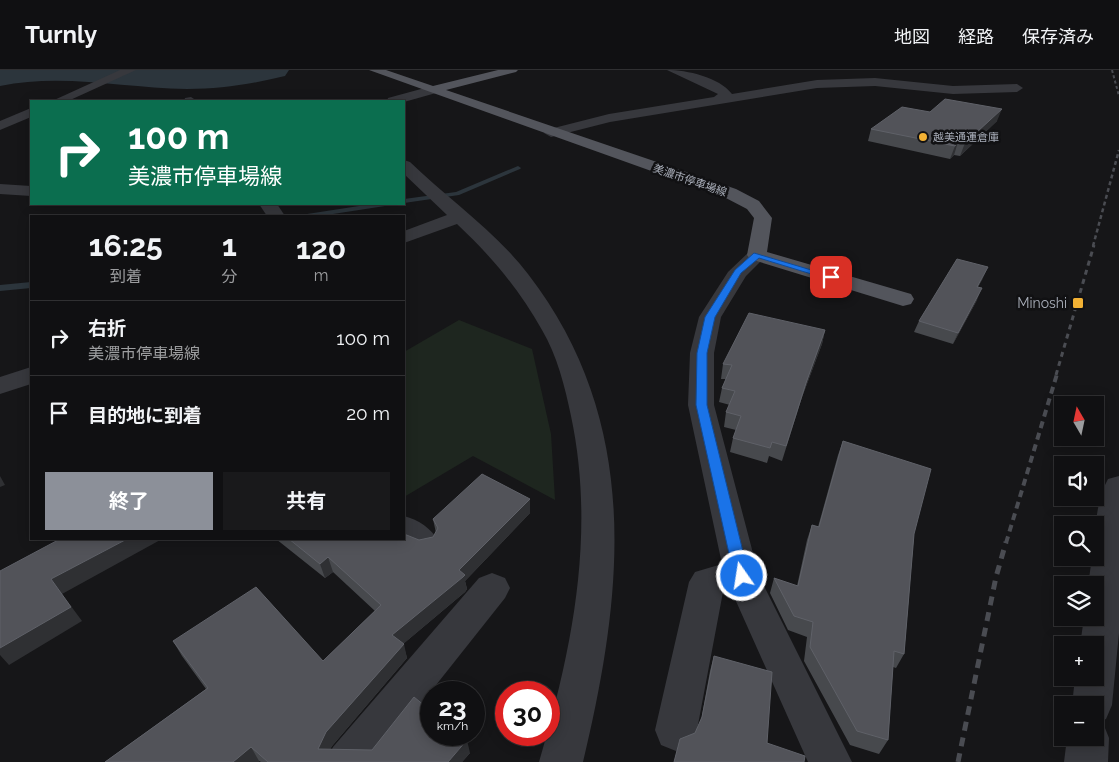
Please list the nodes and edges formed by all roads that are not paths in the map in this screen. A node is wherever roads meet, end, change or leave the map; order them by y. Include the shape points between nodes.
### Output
1 (375, 70) edge
2 (512, 70) edge
3 (673, 70) edge
4 (128, 71) edge
5 (1016, 88) dead end
6 (432, 90) junction
7 (60, 100) edge
8 (397, 100) edge
9 (718, 100) junction
10 (30, 113) edge
11 (0, 118) edge
12 (0, 126) edge
13 (15, 126) junction
14 (0, 132) edge
15 (551, 132) junction
16 (405, 166) edge
17 (0, 189) edge
18 (30, 191) edge
19 (444, 204) junction
20 (405, 236) edge
21 (757, 255) junction
22 (903, 299) dead end
23 (30, 375) edge
24 (0, 386) edge
25 (1118, 493) edge
26 (741, 573) junction
27 (492, 588) dead end
28 (1093, 696) edge
29 (676, 730) dead end
30 (1087, 746) edge
31 (348, 762) edge
32 (561, 762) edge
33 (830, 762) edge
34 (1086, 762) edge

1 - 6 main road, 美濃市停車場線
2 - 6 main road
3 - 9 street via 717,87 726,94
4 - 7 street
5 - 9 street via 953,90 849,81
6 - 8 street
6 - 15 main road, 美濃市停車場線
9 - 15 street via 609,118
10 - 13 street
11 - 13 street
12 - 13 street
13 - 14 street
15 - 21 main road, 美濃市停車場線 via 730,193 753,205 763,218
16 - 19 street
17 - 18 street
19 - 20 street
19 - 32 street via 510,266 545,313 572,365 591,433 599,517 596,581 588,647
21 - 22 main road
21 - 26 street via 738,272 710,317 702,353 701,405
23 - 24 street
25 - 28 street
26 - 29 street via 707,582
26 - 33 street
27 - 31 street
30 - 34 street

